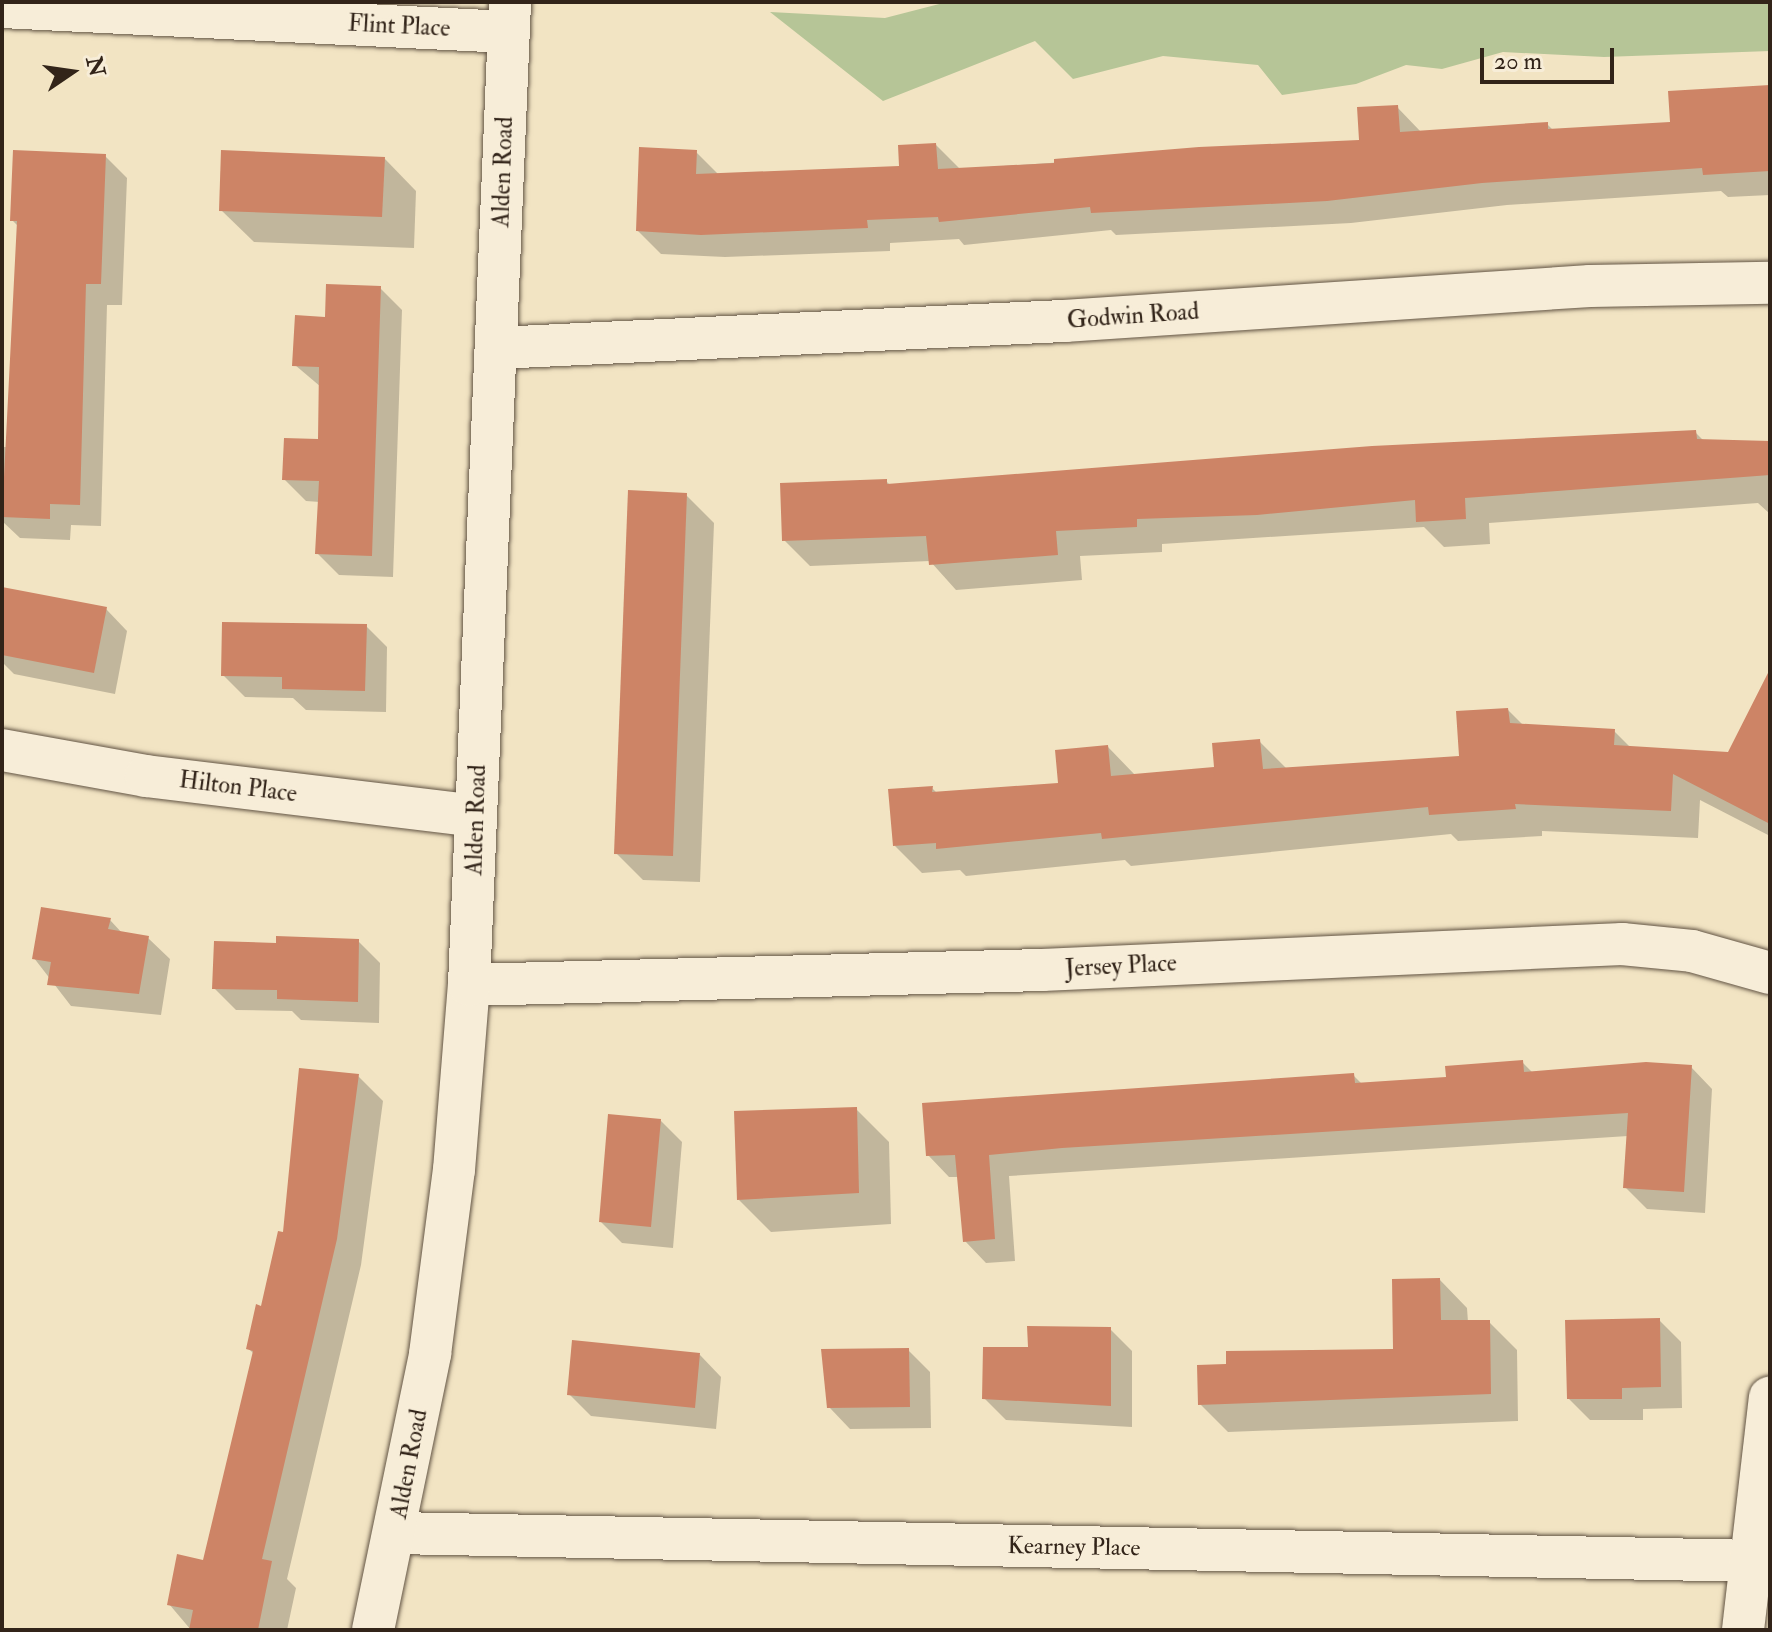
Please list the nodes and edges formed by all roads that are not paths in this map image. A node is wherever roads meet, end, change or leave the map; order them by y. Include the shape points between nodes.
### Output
1 (2, 7) edge
2 (508, 17) edge
3 (1770, 283) edge
4 (497, 348) junction
5 (2, 750) edge
6 (476, 816) junction
7 (1770, 973) edge
8 (469, 985) junction
9 (1770, 1398) edge
10 (396, 1533) junction
11 (1751, 1561) junction
12 (373, 1630) edge
13 (1743, 1630) edge

1 - 2 street, Flint Place
2 - 4 street, Alden Road
3 - 4 street, Godwin Road via 1590,286 1064,321
4 - 6 street, Alden Road
5 - 6 street, Hilton Place via 146,776
6 - 8 street, Alden Road
7 - 8 street, Jersey Place via 1692,951 1622,944 1042,970
8 - 10 street, Alden Road via 454,1170 430,1354
9 - 11 street
10 - 11 street, Kearney Place
10 - 12 street, Alden Road
11 - 13 street

